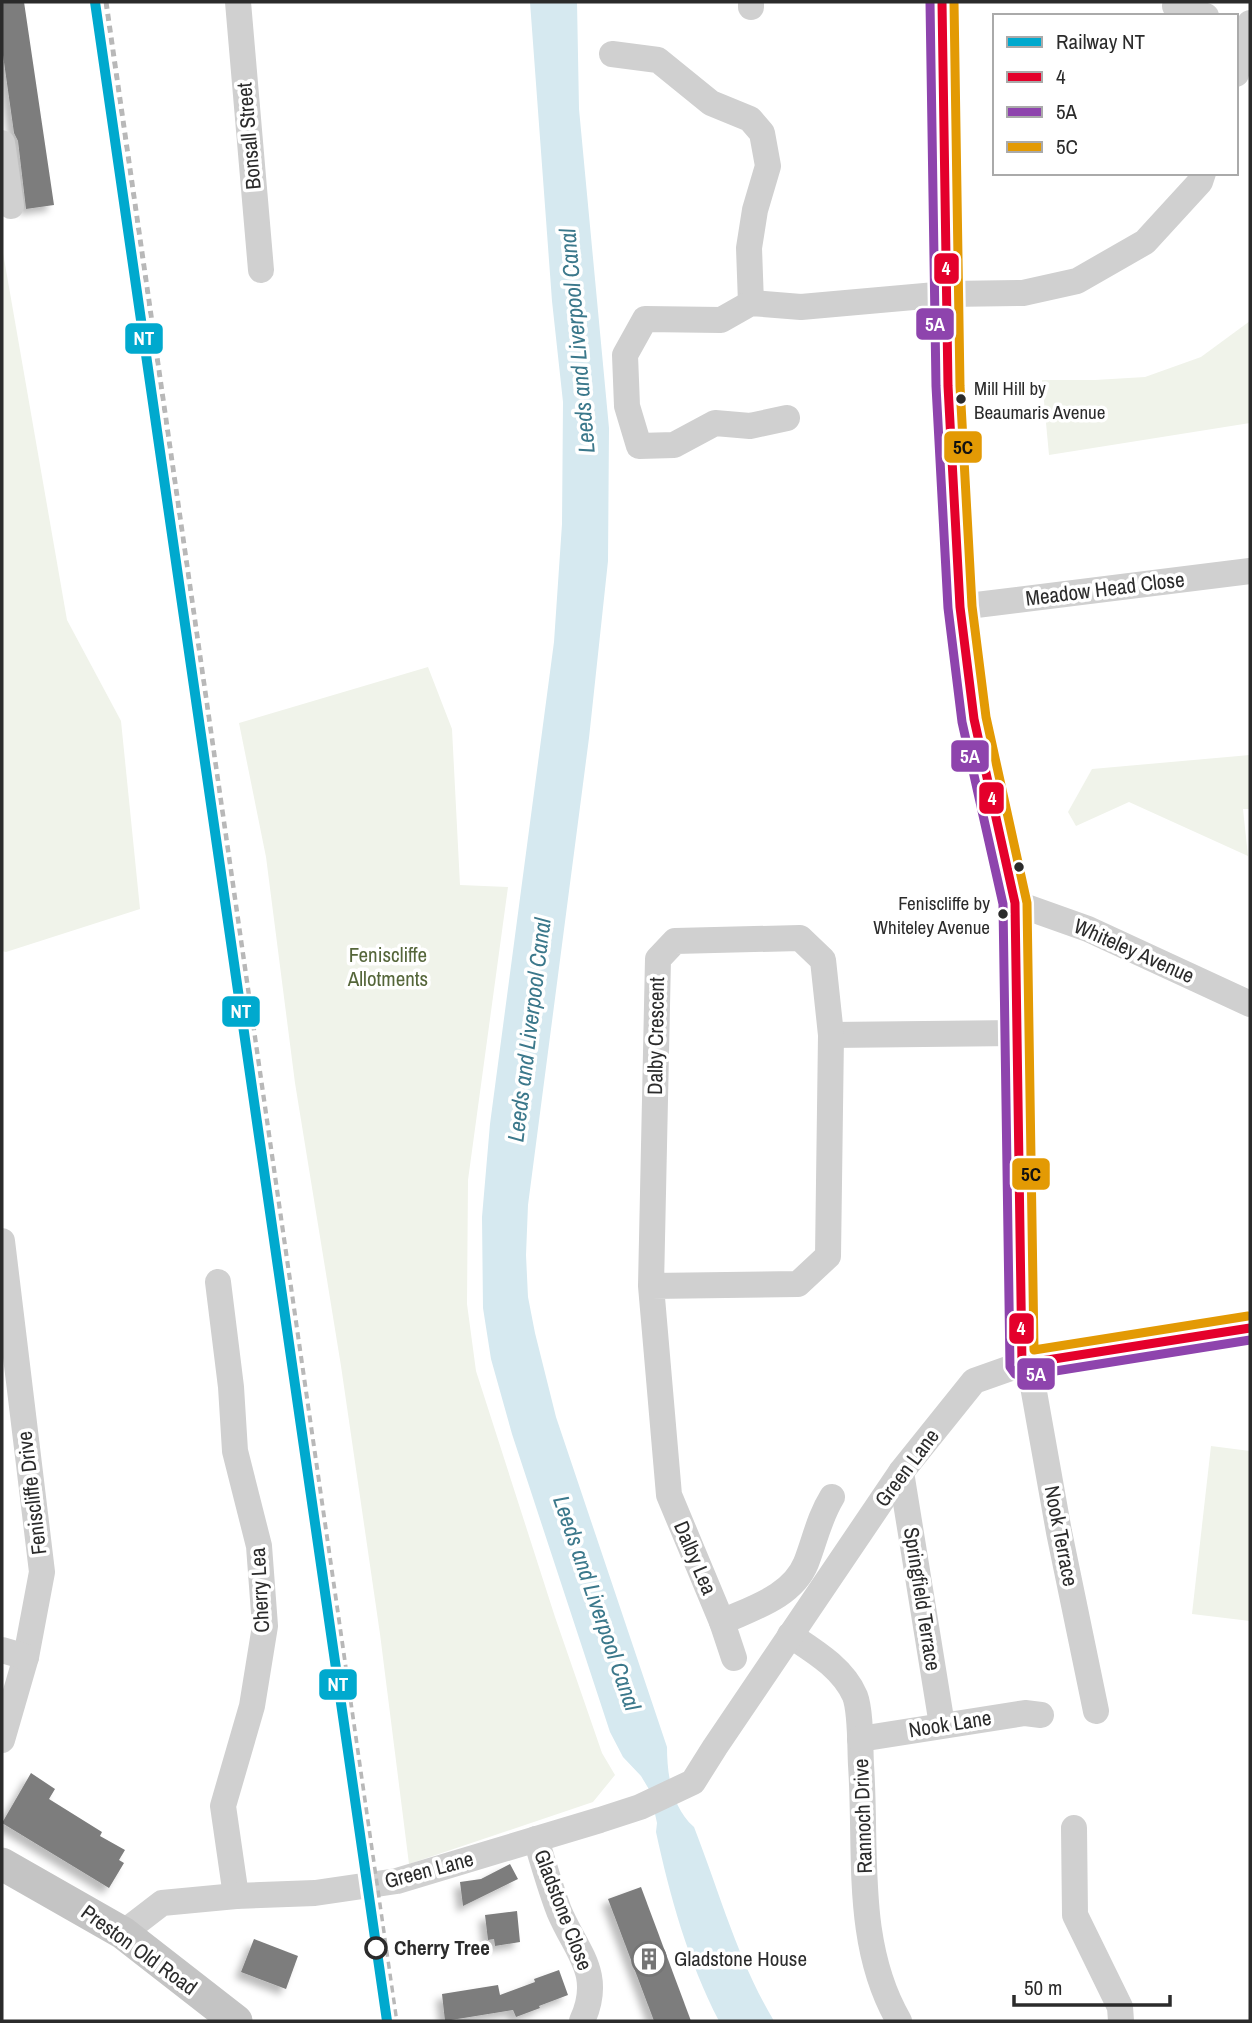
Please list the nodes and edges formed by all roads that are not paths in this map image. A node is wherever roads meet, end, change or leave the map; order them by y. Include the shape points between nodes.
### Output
1 (238, 2) edge
2 (942, 2) edge
3 (1175, 6) dead end
4 (1200, 14) edge
5 (1245, 26) edge
6 (612, 54) dead end
7 (1238, 63) edge
8 (2, 143) edge
9 (1202, 175) edge
10 (11, 206) dead end
11 (261, 270) dead end
12 (947, 294) junction
13 (751, 303) junction
14 (787, 418) dead end
15 (1250, 571) edge
16 (960, 607) junction
17 (1015, 903) junction
18 (1250, 1004) edge
19 (1017, 1033) junction
20 (831, 1035) junction
21 (2, 1241) edge
22 (218, 1282) dead end
23 (651, 1286) junction
24 (1250, 1328) edge
25 (1022, 1364) junction
26 (901, 1472) junction
27 (669, 1494) joint
28 (832, 1497) dead end
29 (722, 1622) junction
30 (790, 1635) junction
31 (14, 1653) edge
32 (734, 1658) dead end
33 (1096, 1711) dead end
34 (1041, 1715) dead end
35 (942, 1725) junction
36 (860, 1739) junction
37 (2, 1740) edge
38 (1074, 1828) dead end
39 (536, 1839) junction
40 (2, 1864) edge
41 (236, 1896) junction
42 (123, 1933) junction
43 (236, 2021) edge
44 (582, 2021) edge
45 (899, 2021) edge
46 (1121, 2021) edge

1 - 11 street, Bonsall Street
2 - 12 street
3 - 4 street
5 - 7 street
6 - 13 street via 658,60 711,103 750,120 762,133 768,166 749,248
8 - 10 street
9 - 12 street via 1145,242 1077,281 1023,293
12 - 13 street via 801,307
12 - 16 street
13 - 14 street via 721,320 645,318 625,355 627,406 639,446 674,445 715,423 750,426
15 - 16 street, Meadow Head Close
16 - 17 street via 974,719
17 - 18 street, Whiteley Avenue via 1088,929
17 - 19 street
19 - 20 street
19 - 25 street
20 - 23 street, Dalby Crescent via 828,1256 798,1284
20 - 23 street, Dalby Crescent via 823,960 800,938 675,941 658,959
21 - 31 street, Feniscliffe Drive via 42,1572
22 - 41 street, Cherry Lea via 235,1451 259,1546 265,1626 252,1706 223,1806
23 - 27 street, Dalby Crescent
24 - 25 street, Green Lane
25 - 26 street, Green Lane via 974,1381
25 - 33 street, Nook Terrace via 1031,1375
26 - 30 street, Green Lane
26 - 35 street, Springfield Terrace
27 - 29 street, Dalby Lea
28 - 29 street, Dalby Lea via 804,1566 779,1596
29 - 32 street, Dalby Lea
30 - 36 street, Rannoch Drive via 843,1677 855,1698
30 - 39 street, Green Lane via 693,1782 640,1807
31 - 37 street, Feniscliffe Drive
34 - 35 street, Nook Lane via 1025,1713
35 - 36 street, Nook Lane
36 - 45 street, Rannoch Drive via 872,1953
38 - 46 street via 1075,1914 1120,2007
39 - 41 street, Green Lane via 397,1881 315,1893
39 - 44 street, Gladstone Close via 563,1919 586,1962 590,1984
40 - 42 main road, Preston Old Road
41 - 42 street, Green Lane via 162,1903
42 - 43 main road, Preston Old Road

